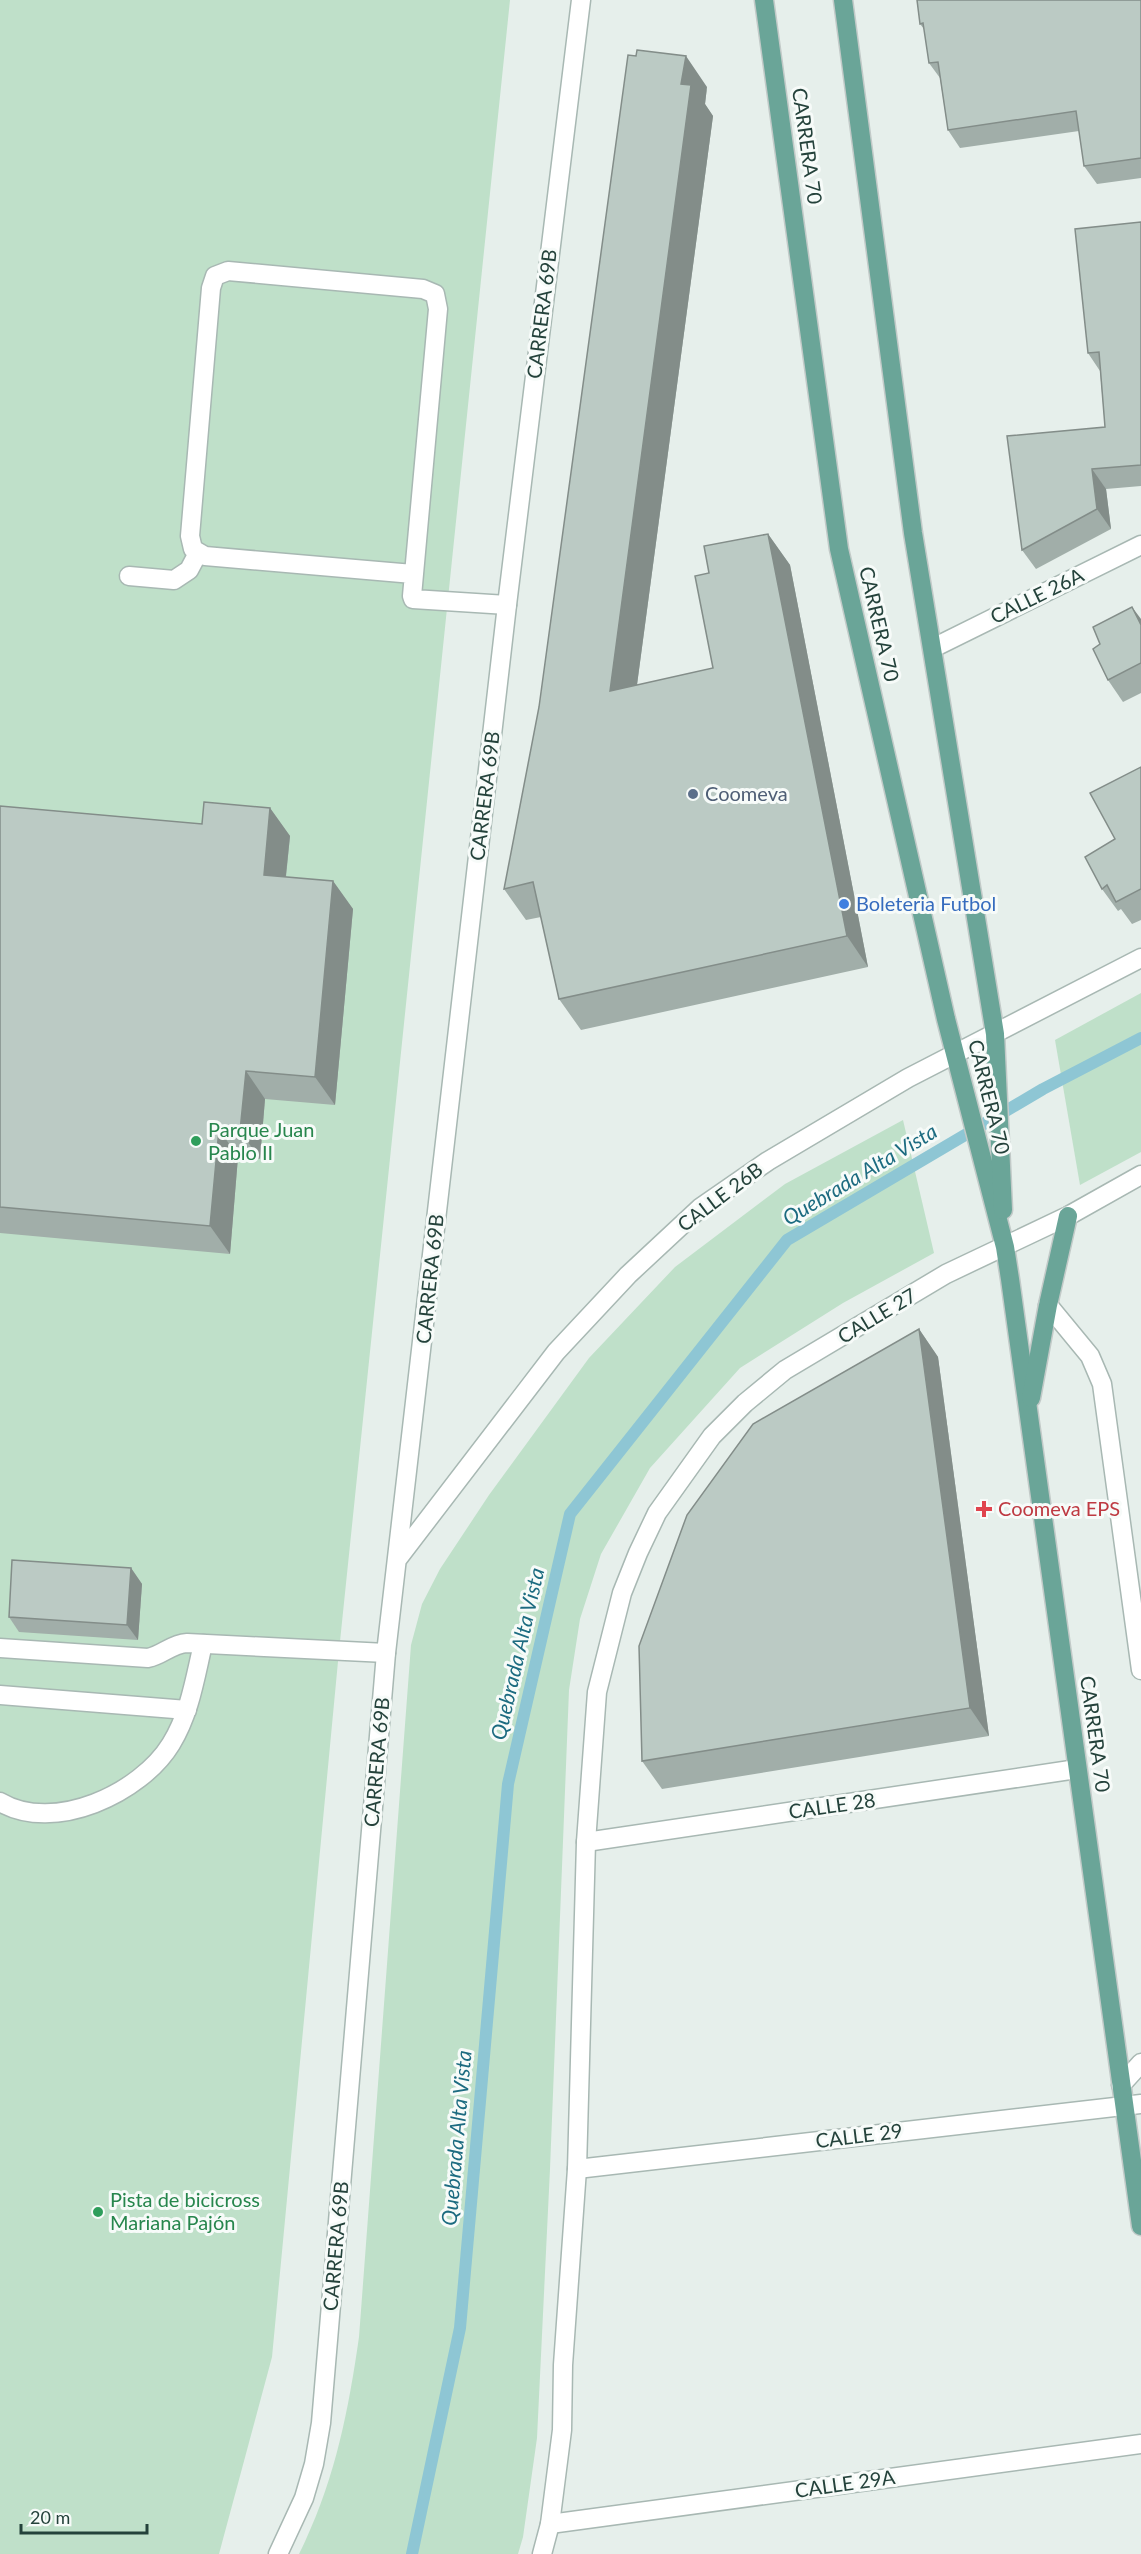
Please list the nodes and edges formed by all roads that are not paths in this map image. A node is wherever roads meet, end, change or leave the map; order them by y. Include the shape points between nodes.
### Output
1 (581, 0) edge
2 (764, 0) edge
3 (843, 0) edge
4 (1141, 545) edge
5 (198, 553) junction
6 (413, 574) junction
7 (129, 576) dead end
8 (507, 605) junction
9 (933, 648) junction
10 (1141, 958) edge
11 (995, 1034) junction
12 (956, 1054) junction
13 (1141, 1175) edge
14 (1068, 1216) junction
15 (1005, 1247) junction
16 (1048, 1305) junction
17 (1028, 1414) junction
18 (399, 1558) junction
19 (203, 1644) junction
20 (0, 1648) edge
21 (386, 1653) junction
22 (1141, 1670) edge
23 (0, 1695) edge
24 (188, 1710) junction
25 (1077, 1769) junction
26 (0, 1802) edge
27 (586, 1842) junction
28 (1141, 2063) edge
29 (1121, 2085) junction
30 (1133, 2104) edge
31 (577, 2169) junction
32 (1141, 2226) edge
33 (1141, 2444) edge
34 (550, 2524) junction
35 (278, 2554) edge
36 (542, 2554) edge

1 - 8 street, CARRERA 69B
2 - 12 main road, CARRERA 70 via 839,549
3 - 9 main road, CARRERA 70 via 913,533
4 - 9 street, CALLE 26A
5 - 6 street
5 - 6 street via 190,536 215,276 228,271 423,289 435,294 438,309
5 - 7 street via 189,570 174,580
6 - 8 street via 413,599
8 - 18 street, CARRERA 69B
9 - 11 main road, CARRERA 70
10 - 11 street, CALLE 26B
11 - 12 street, CALLE 26B
11 - 15 main road, CARRERA 70
12 - 15 main road, CARRERA 70
12 - 18 street, CALLE 26B via 768,1161 700,1208 628,1275 556,1352
13 - 14 street, CALLE 27
14 - 15 street, CALLE 27
14 - 16 main road
15 - 17 main road, CARRERA 70
15 - 27 street, CALLE 27 via 946,1274 785,1370 712,1436 657,1513 622,1593 597,1692
16 - 17 main road
16 - 22 street via 1090,1356 1102,1384
17 - 25 main road, CARRERA 70
18 - 21 street, CARRERA 69B
19 - 20 street via 176,1644 163,1654 148,1658
19 - 21 street
19 - 24 street
21 - 35 street, CARRERA 69B via 321,2423 304,2498
23 - 24 street
24 - 26 street via 171,1745 145,1775 110,1799 69,1811 32,1812
25 - 27 street, CALLE 28
25 - 29 main road, CARRERA 70
27 - 31 street
28 - 29 street
29 - 30 main road, CARRERA 70
30 - 31 street, CALLE 29
30 - 32 main road, CARRERA 70
31 - 34 street via 562,2430
33 - 34 street, CALLE 29A
34 - 36 street

